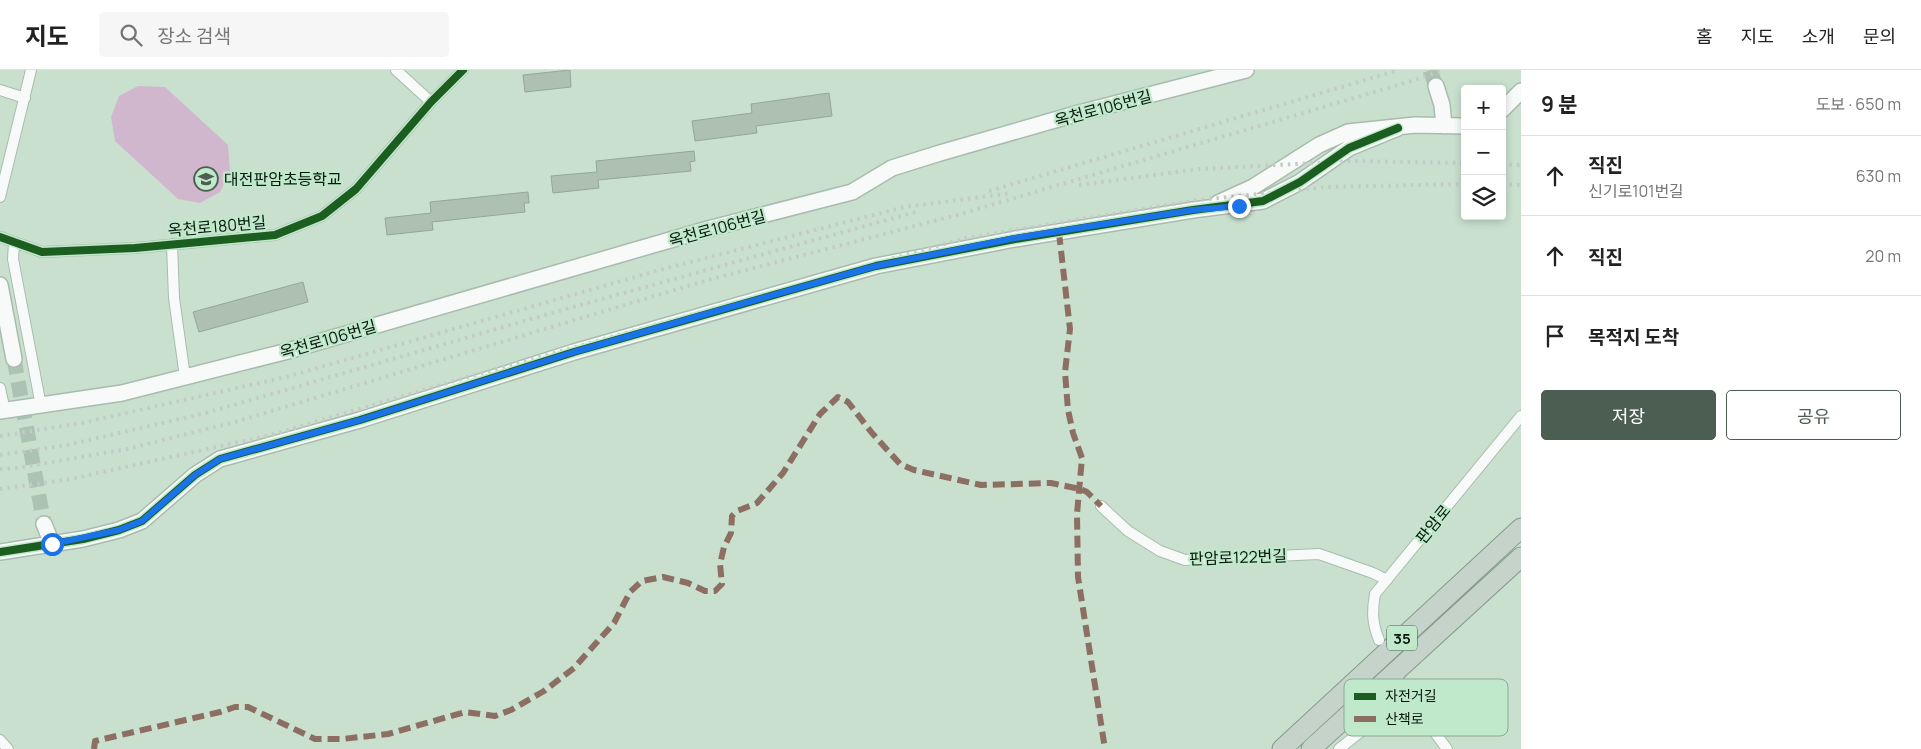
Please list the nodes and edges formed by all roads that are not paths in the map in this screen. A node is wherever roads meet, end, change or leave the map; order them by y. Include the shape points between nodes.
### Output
1 (31, 70) edge
2 (396, 70) edge
3 (463, 70) edge
4 (1246, 70) edge
5 (1436, 86) tunnel mouth
6 (0, 90) edge
7 (1521, 91) edge
8 (25, 98) junction
9 (432, 102) junction
10 (1506, 106) edge
11 (1444, 126) junction
12 (1461, 126) edge
13 (0, 197) edge
14 (0, 237) edge
15 (14, 242) junction
16 (172, 244) junction
17 (0, 285) edge
18 (14, 359) tunnel mouth
19 (185, 377) junction
20 (0, 388) edge
21 (41, 406) junction
22 (2, 411) edge
23 (1521, 416) edge
24 (1101, 506) dead end
25 (44, 524) tunnel mouth
26 (1521, 528) edge
27 (52, 544) junction
28 (0, 552) edge
29 (1521, 556) edge
30 (1387, 580) junction
31 (1379, 640) dead end
32 (1358, 679) edge
33 (1387, 679) edge
34 (1344, 692) edge
35 (1344, 719) edge
36 (1355, 736) edge
37 (1437, 736) edge
38 (0, 740) edge
39 (8, 749) edge
40 (1282, 749) edge
41 (1311, 749) edge
42 (1339, 749) edge
43 (1447, 749) edge

1 - 8 street
2 - 9 street
3 - 9 street, 옥천로180번길
4 - 19 street, 옥천로106번길 via 940,153 892,168 852,192 708,229 284,352
5 - 11 street
6 - 8 street
7 - 10 street
8 - 13 street
9 - 16 street, 옥천로180번길 via 356,189 322,216 275,235
11 - 12 street
11 - 27 street via 1398,128 1349,148 1264,202 1015,238 876,266 220,459 195,475 142,521 119,530
14 - 15 street, 옥천로180번길
15 - 16 street, 옥천로180번길 via 42,252
15 - 21 street via 13,259
16 - 19 street via 174,298
17 - 18 street
19 - 21 street, 옥천로106번길 via 122,393
20 - 22 street
21 - 22 street, 옥천로106번길
23 - 30 street, 판암로
24 - 30 street, 판암로122번길 via 1128,531 1160,552 1185,560 1319,554
25 - 27 street
26 - 32 highway, 35
27 - 28 street
29 - 33 highway, 35
30 - 31 street, 판암로 via 1375,594 1372,612 1373,627
34 - 40 highway, 35
35 - 41 highway, 35
36 - 42 street
37 - 43 street
38 - 39 street

